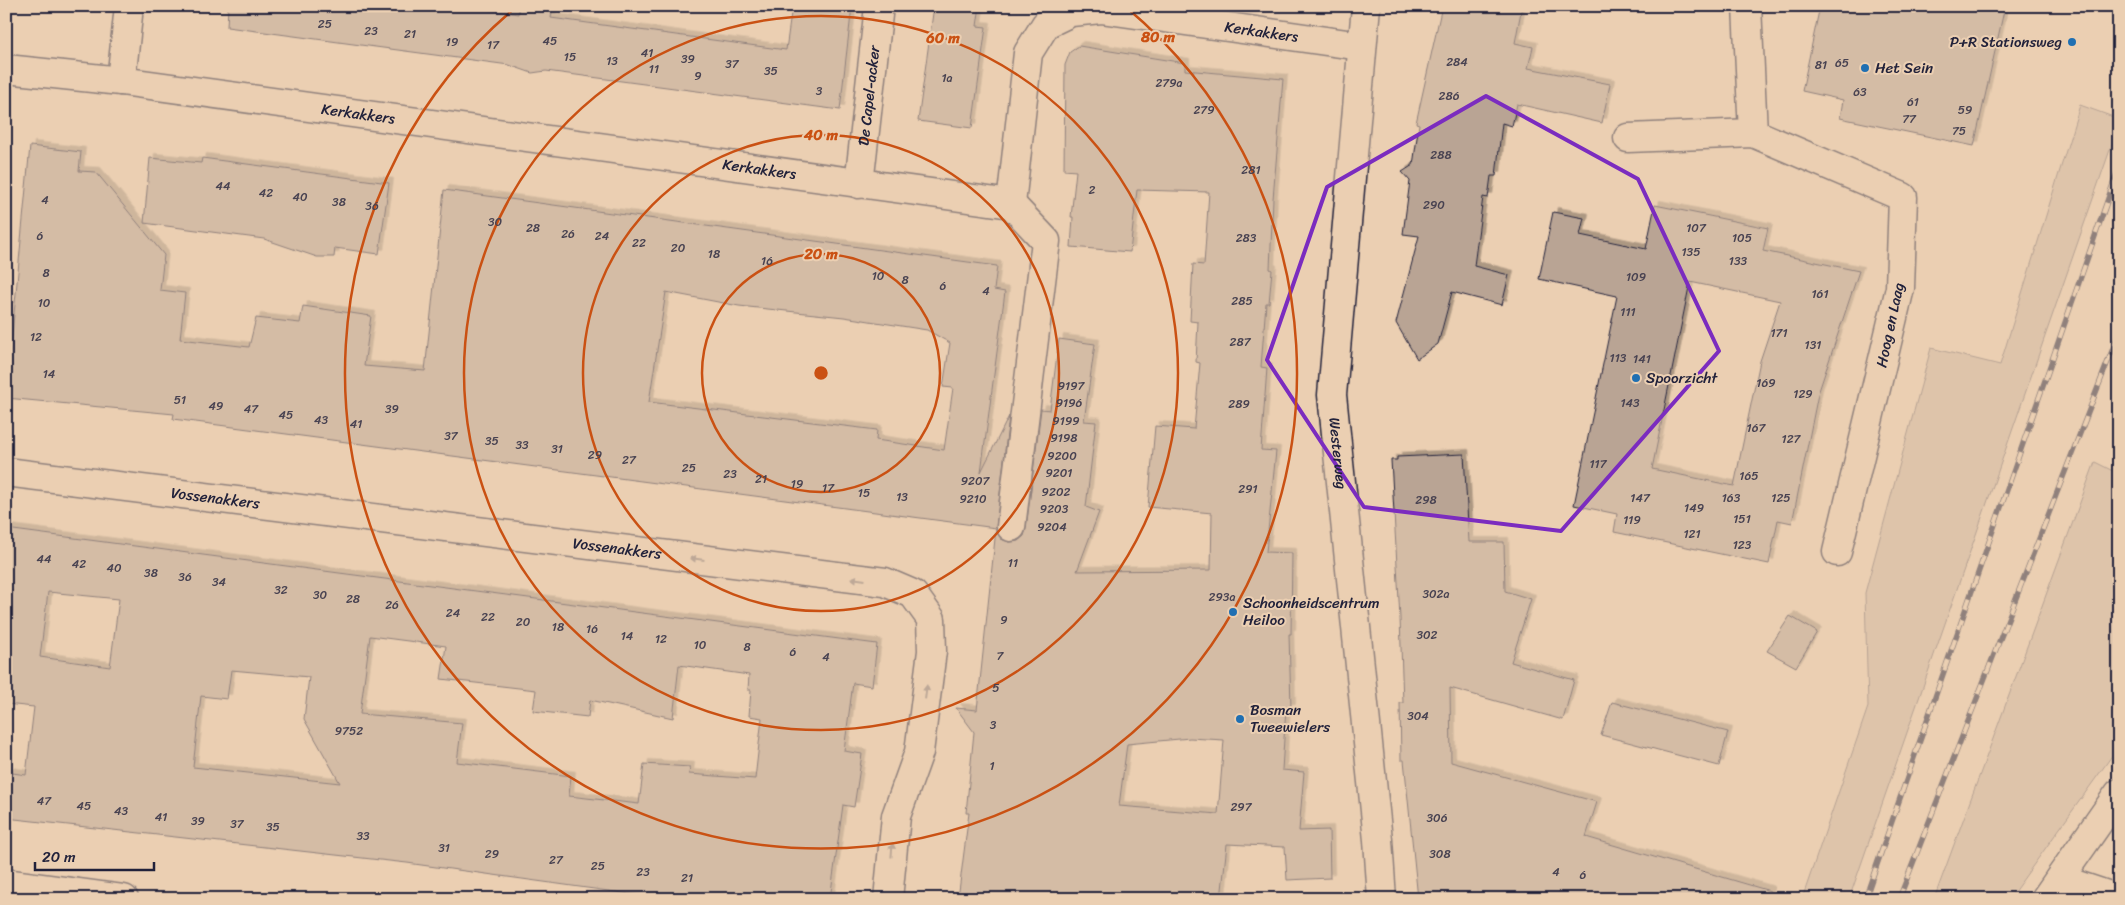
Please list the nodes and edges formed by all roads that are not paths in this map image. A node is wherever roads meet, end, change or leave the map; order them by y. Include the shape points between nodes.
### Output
1 (129, 6) edge
2 (879, 6) edge
3 (1366, 6) edge
4 (1747, 6) edge
5 (1361, 46) junction
6 (6, 69) edge
7 (121, 81) junction
8 (1753, 133) junction
9 (1628, 138) dead end
10 (859, 184) junction
11 (1011, 204) junction
12 (6, 472) edge
13 (1011, 527) dead end
14 (1837, 552) dead end
15 (2119, 793) edge
16 (6, 883) edge
17 (2052, 889) edge
18 (124, 899) edge
19 (888, 899) edge
20 (1382, 899) edge
21 (2119, 899) edge

1 - 7 street
2 - 10 street, De Capel-acker
3 - 5 street, Westerweg
4 - 8 street
5 - 11 street, Kerkakkers via 1101,9 1071,12 1046,24 1028,53
5 - 20 street, Westerweg via 1332,395
6 - 7 street, Kerkakkers
7 - 10 street, Kerkakkers
8 - 9 street, Hoog en Laag
8 - 14 street, Hoog en Laag via 1903,197 1900,288
10 - 11 street, Kerkakkers
11 - 13 street via 1046,241
19 -> 12 street, Vossenakkers via 896,816 919,752 932,651 931,619 913,594 886,582
15 - 17 street
16 - 18 street
17 - 21 street

